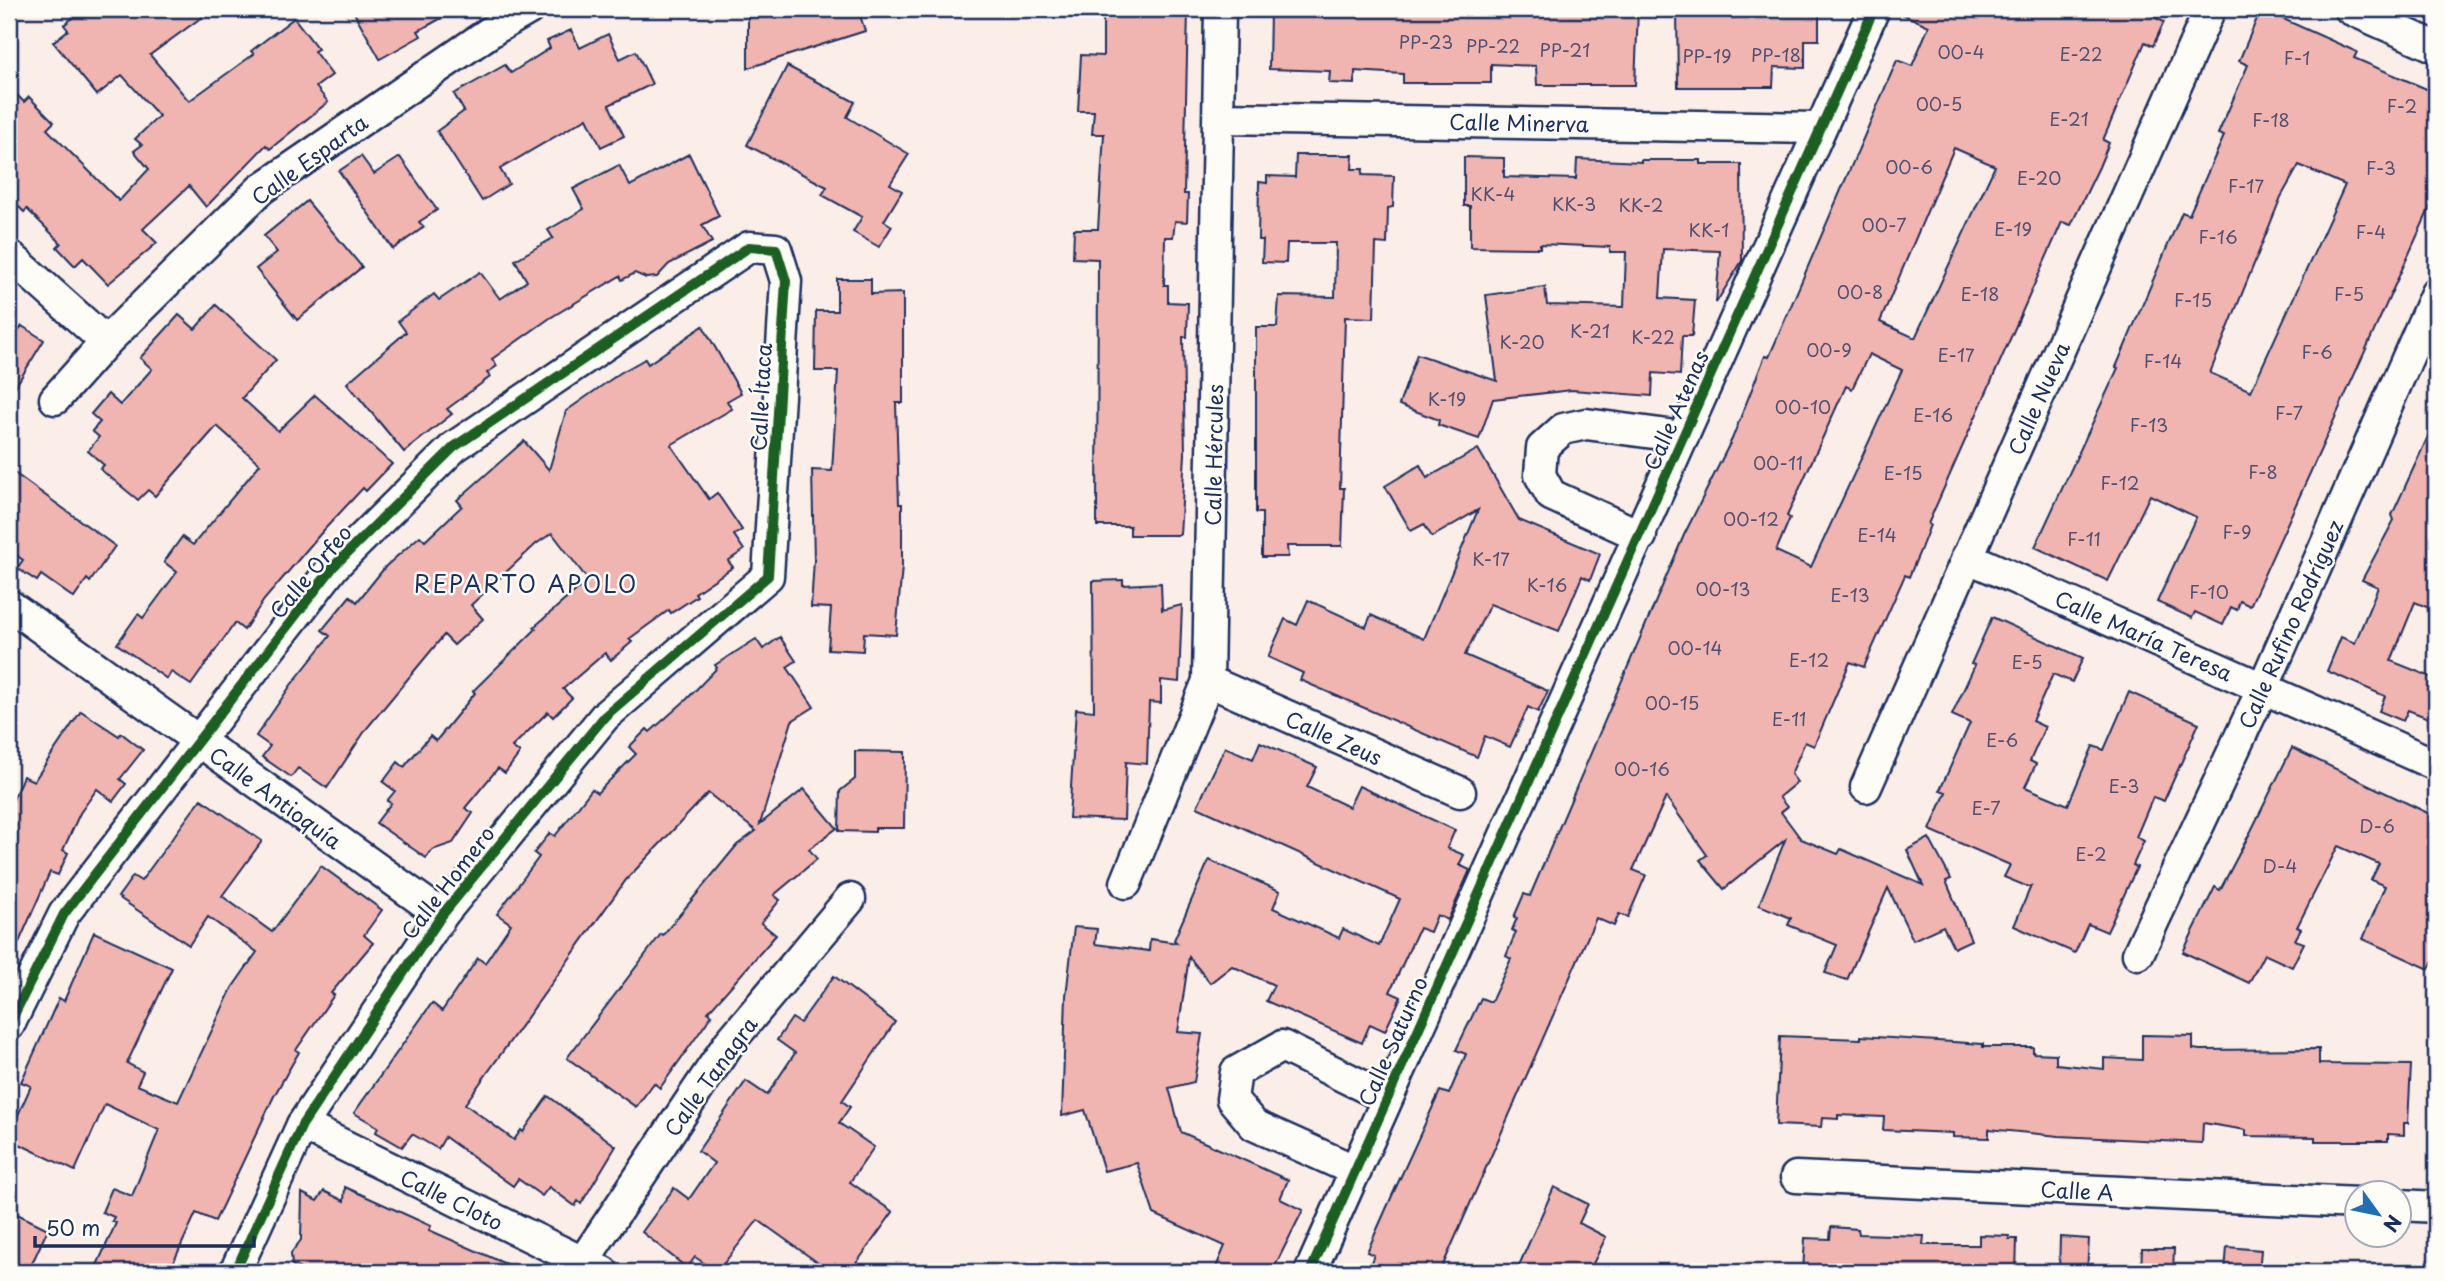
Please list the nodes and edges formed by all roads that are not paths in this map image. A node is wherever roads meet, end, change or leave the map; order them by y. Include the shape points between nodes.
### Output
1 (529, 9) edge
2 (1874, 9) edge
3 (2210, 9) edge
4 (2350, 9) edge
5 (1220, 10) edge
6 (491, 18) edge
7 (2436, 47) edge
8 (1219, 118) junction
9 (1819, 128) junction
10 (749, 247) joint
11 (9, 256) edge
12 (2436, 293) edge
13 (106, 342) junction
14 (55, 399) dead end
15 (1683, 437) junction
16 (1641, 536) junction
17 (1967, 556) junction
18 (768, 576) joint
19 (9, 605) edge
20 (1208, 681) junction
21 (2263, 688) junction
22 (198, 741) junction
23 (2436, 765) edge
24 (1866, 787) dead end
25 (1460, 792) dead end
26 (1506, 816) joint
27 (1126, 883) dead end
28 (850, 899) dead end
29 (442, 915) junction
30 (2138, 954) dead end
31 (9, 1025) edge
32 (1387, 1098) junction
33 (302, 1125) junction
34 (1356, 1171) junction
35 (1796, 1177) dead end
36 (2344, 1202) edge
37 (2414, 1206) edge
38 (2436, 1208) edge
39 (592, 1268) edge
40 (235, 1272) edge
41 (1310, 1272) edge

1 - 6 street, Calle Esparta
2 - 9 street, Calle Atenas
3 - 17 street, Calle Nueva
4 - 7 street
5 - 8 street, Calle Hércules
6 - 13 street, Calle Esparta via 261,189
8 - 9 street, Calle Minerva
8 - 20 street, Calle Hércules
9 - 15 street, Calle Atenas
10 - 18 street, Calle Ítaca via 776,249 786,281
10 - 22 street, Calle Orfeo via 454,447 334,566
11 - 13 street
12 - 21 street, Calle Rufino Rodríguez
13 - 14 street, Calle Esparta
15 - 16 street, Calle Atenas
15 - 16 street via 1586,424 1563,429 1542,448 1540,475 1551,495
16 - 26 street, Calle Atenas
17 - 21 street, Calle María Teresa
17 - 24 street, Calle Nueva
18 - 29 street, Calle Homero via 605,716
19 - 22 street, Calle Antioquía
20 - 25 street, Calle Zeus
20 - 27 street, Calle Hércules
21 - 23 street, Calle María Teresa
21 - 30 street, Calle Rufino Rodríguez
22 - 29 street, Calle Antioquía
22 - 31 street, Calle Orfeo via 64,914
26 - 32 street, Calle Saturno
28 - 39 street, Calle Tanagra via 729,1043
29 - 33 street, Calle Homero
32 - 34 street, Calle Saturno
32 - 34 street via 1282,1046 1236,1072 1232,1099 1254,1125
33 - 39 street, Calle Cloto
33 - 40 street, Calle Homero
34 - 41 street, Calle Saturno
35 - 36 street, Calle A
37 - 38 street

